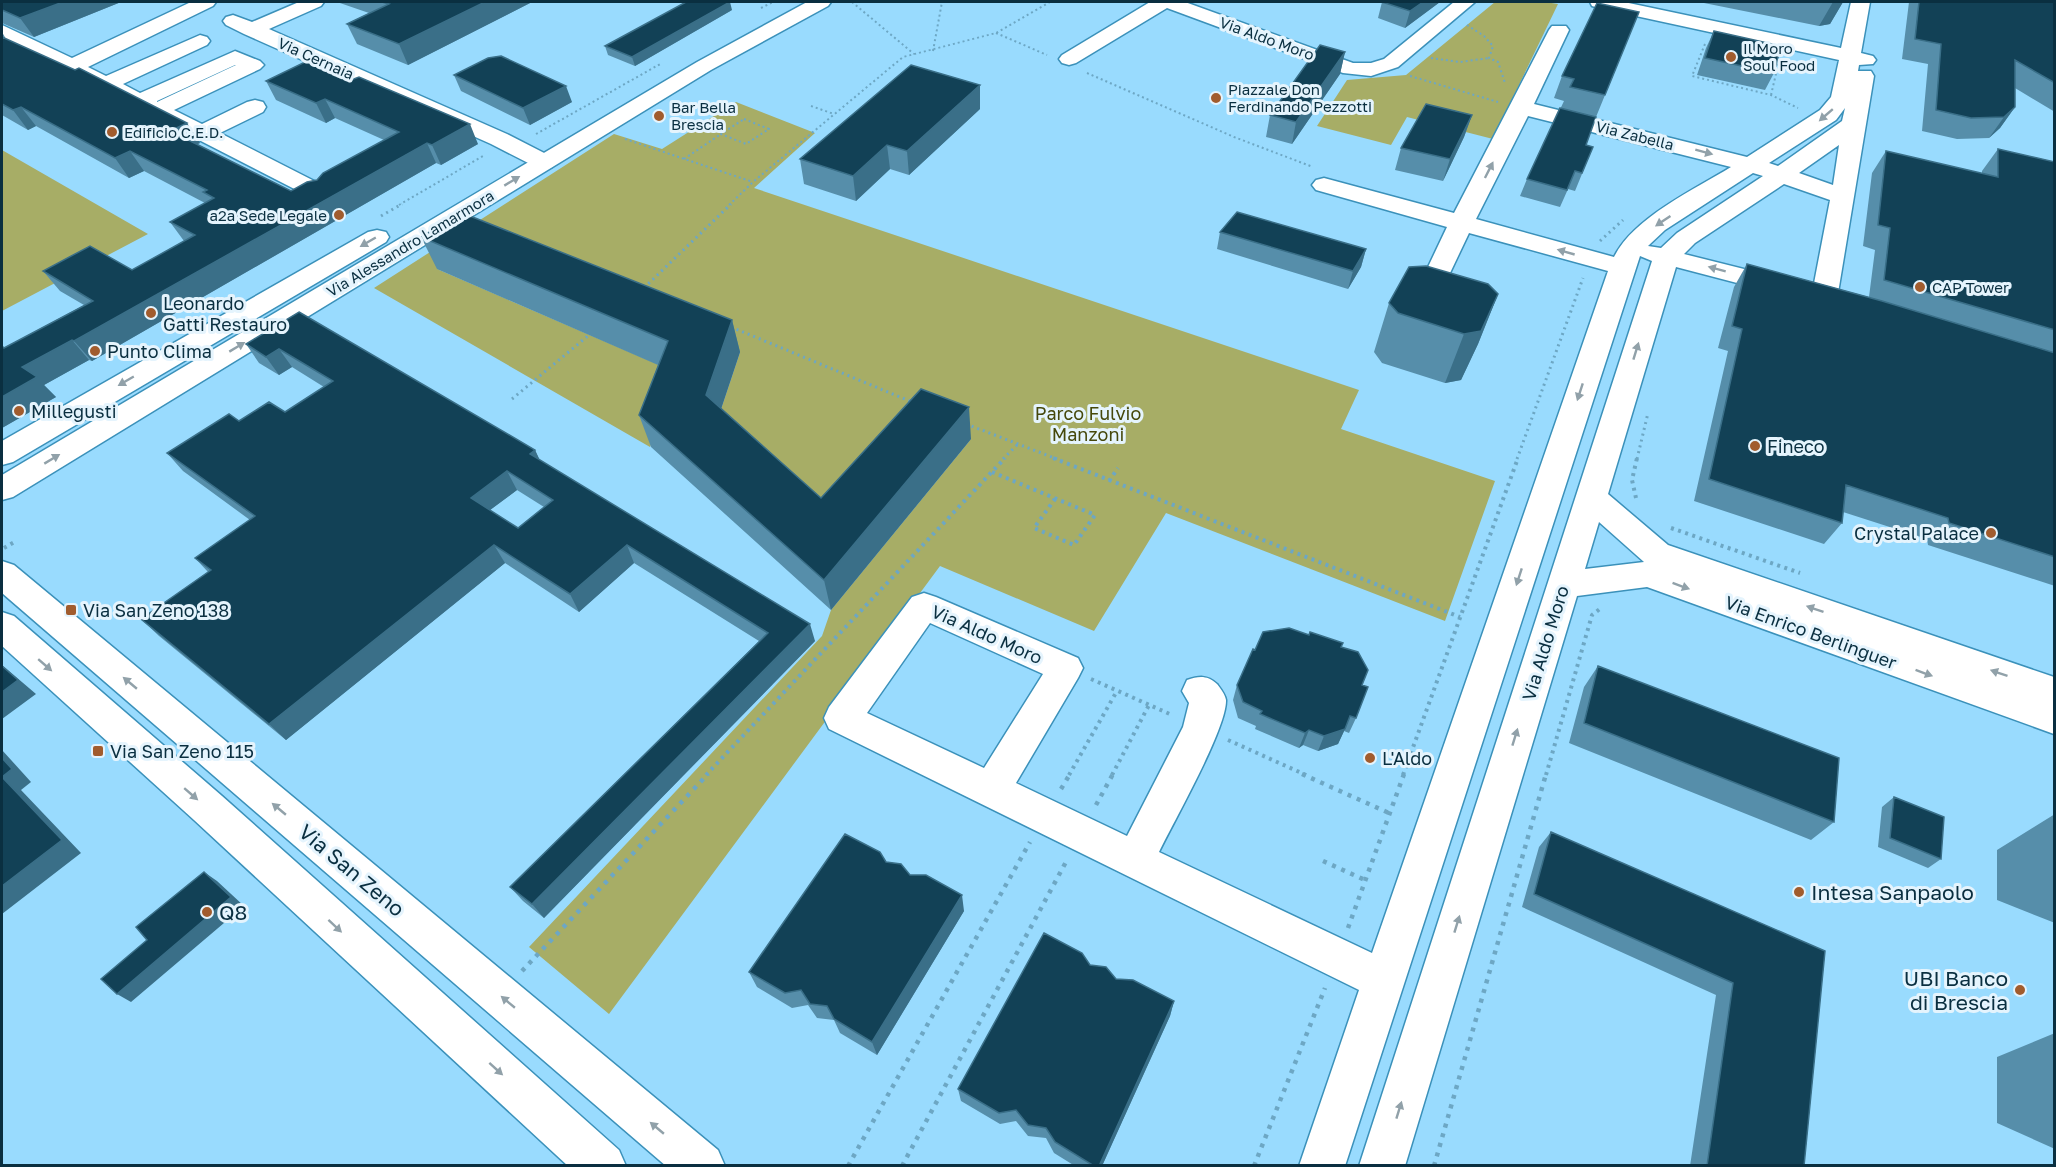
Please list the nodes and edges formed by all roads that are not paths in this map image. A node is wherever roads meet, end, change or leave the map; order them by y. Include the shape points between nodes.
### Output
1 (206, 2) edge
2 (314, 2) edge
3 (792, 2) edge
4 (821, 2) edge
5 (1163, 2) edge
6 (1168, 2) edge
7 (1465, 2) edge
8 (1599, 2) edge
9 (1861, 2) edge
10 (1876, 2) edge
11 (1194, 5) edge
12 (1559, 30) dead end
13 (2, 31) edge
14 (200, 41) dead end
15 (1857, 58) junction
16 (1067, 62) road end
17 (71, 66) junction
18 (106, 84) junction
19 (255, 107) dead end
20 (1521, 108) junction
21 (1853, 124) junction
22 (202, 133) junction
23 (534, 158) junction
24 (1749, 164) junction
25 (1781, 175) junction
26 (1321, 177) road end
27 (320, 193) edge
28 (1843, 196) junction
29 (1462, 222) junction
30 (1627, 257) junction
31 (1666, 257) junction
32 (1423, 305) edge
33 (2, 454) edge
34 (2, 489) edge
35 (1590, 496) junction
36 (1562, 529) junction
37 (9, 557) edge
38 (1652, 564) junction
39 (1563, 585) junction
40 (2, 626) edge
41 (1200, 691) dead end
42 (2055, 692) edge
43 (2055, 719) edge
44 (991, 790) junction
45 (1135, 860) junction
46 (1384, 980) junction
47 (603, 1166) edge
48 (702, 1166) edge
49 (1322, 1166) edge
50 (1382, 1166) edge

1 - 17 street
2 - 23 street, Via Cernaia via 242,25
3 - 23 street, Via Alessandro Lamarmora
4 - 23 street, Via Alessandro Lamarmora
5 - 16 street
6 - 11 street, Via Aldo Moro
7 - 11 street, Via Aldo Moro via 1381,69 1350,69
8 - 15 street
9 - 15 street, Via Aldo Moro
10 - 15 street, Via Aldo Moro
12 - 20 street
13 - 17 street
14 - 18 street
15 - 21 street, Via Aldo Moro
15 -> 24 street, Via Aldo Moro via 1842,98 1828,115
17 - 18 street
18 - 22 street
19 - 22 street
20 -> 24 street, Via Zabella
29 -> 20 street
21 - 25 street, Via Aldo Moro
21 - 28 street, Via Aldo Moro
22 - 27 street
23 -> 33 street, Via Alessandro Lamarmora
34 -> 23 street, Via Alessandro Lamarmora
24 - 25 street
24 -> 30 street, Via Aldo Moro via 1656,225
25 - 28 street
25 - 31 street, Via Aldo Moro via 1686,238
26 - 29 street
28 -> 31 street, Via Aldo Moro via 1835,302
30 -> 29 street
29 - 32 street
30 - 31 street
30 -> 36 street, Via Aldo Moro via 1567,432
35 -> 31 street, Via Aldo Moro
35 - 36 street, Via Aldo Moro
35 - 38 street, Via Enrico Berlinguer
36 - 38 street, Via Enrico Berlinguer
36 - 39 street, Via Aldo Moro
36 -> 46 street, Via Aldo Moro
48 -> 37 street, Via San Zeno
38 - 39 street, Via Enrico Berlinguer
42 -> 38 street, Via Enrico Berlinguer
38 -> 43 street, Via Enrico Berlinguer
50 -> 39 street, Via Aldo Moro
40 -> 47 street
41 - 45 street via 1208,699 1201,729
44 - 44 street, Via Aldo Moro via 842,718 924,606 1066,668
44 - 45 street, Via Aldo Moro
45 - 46 street, Via Aldo Moro
46 - 49 street, Via Aldo Moro

